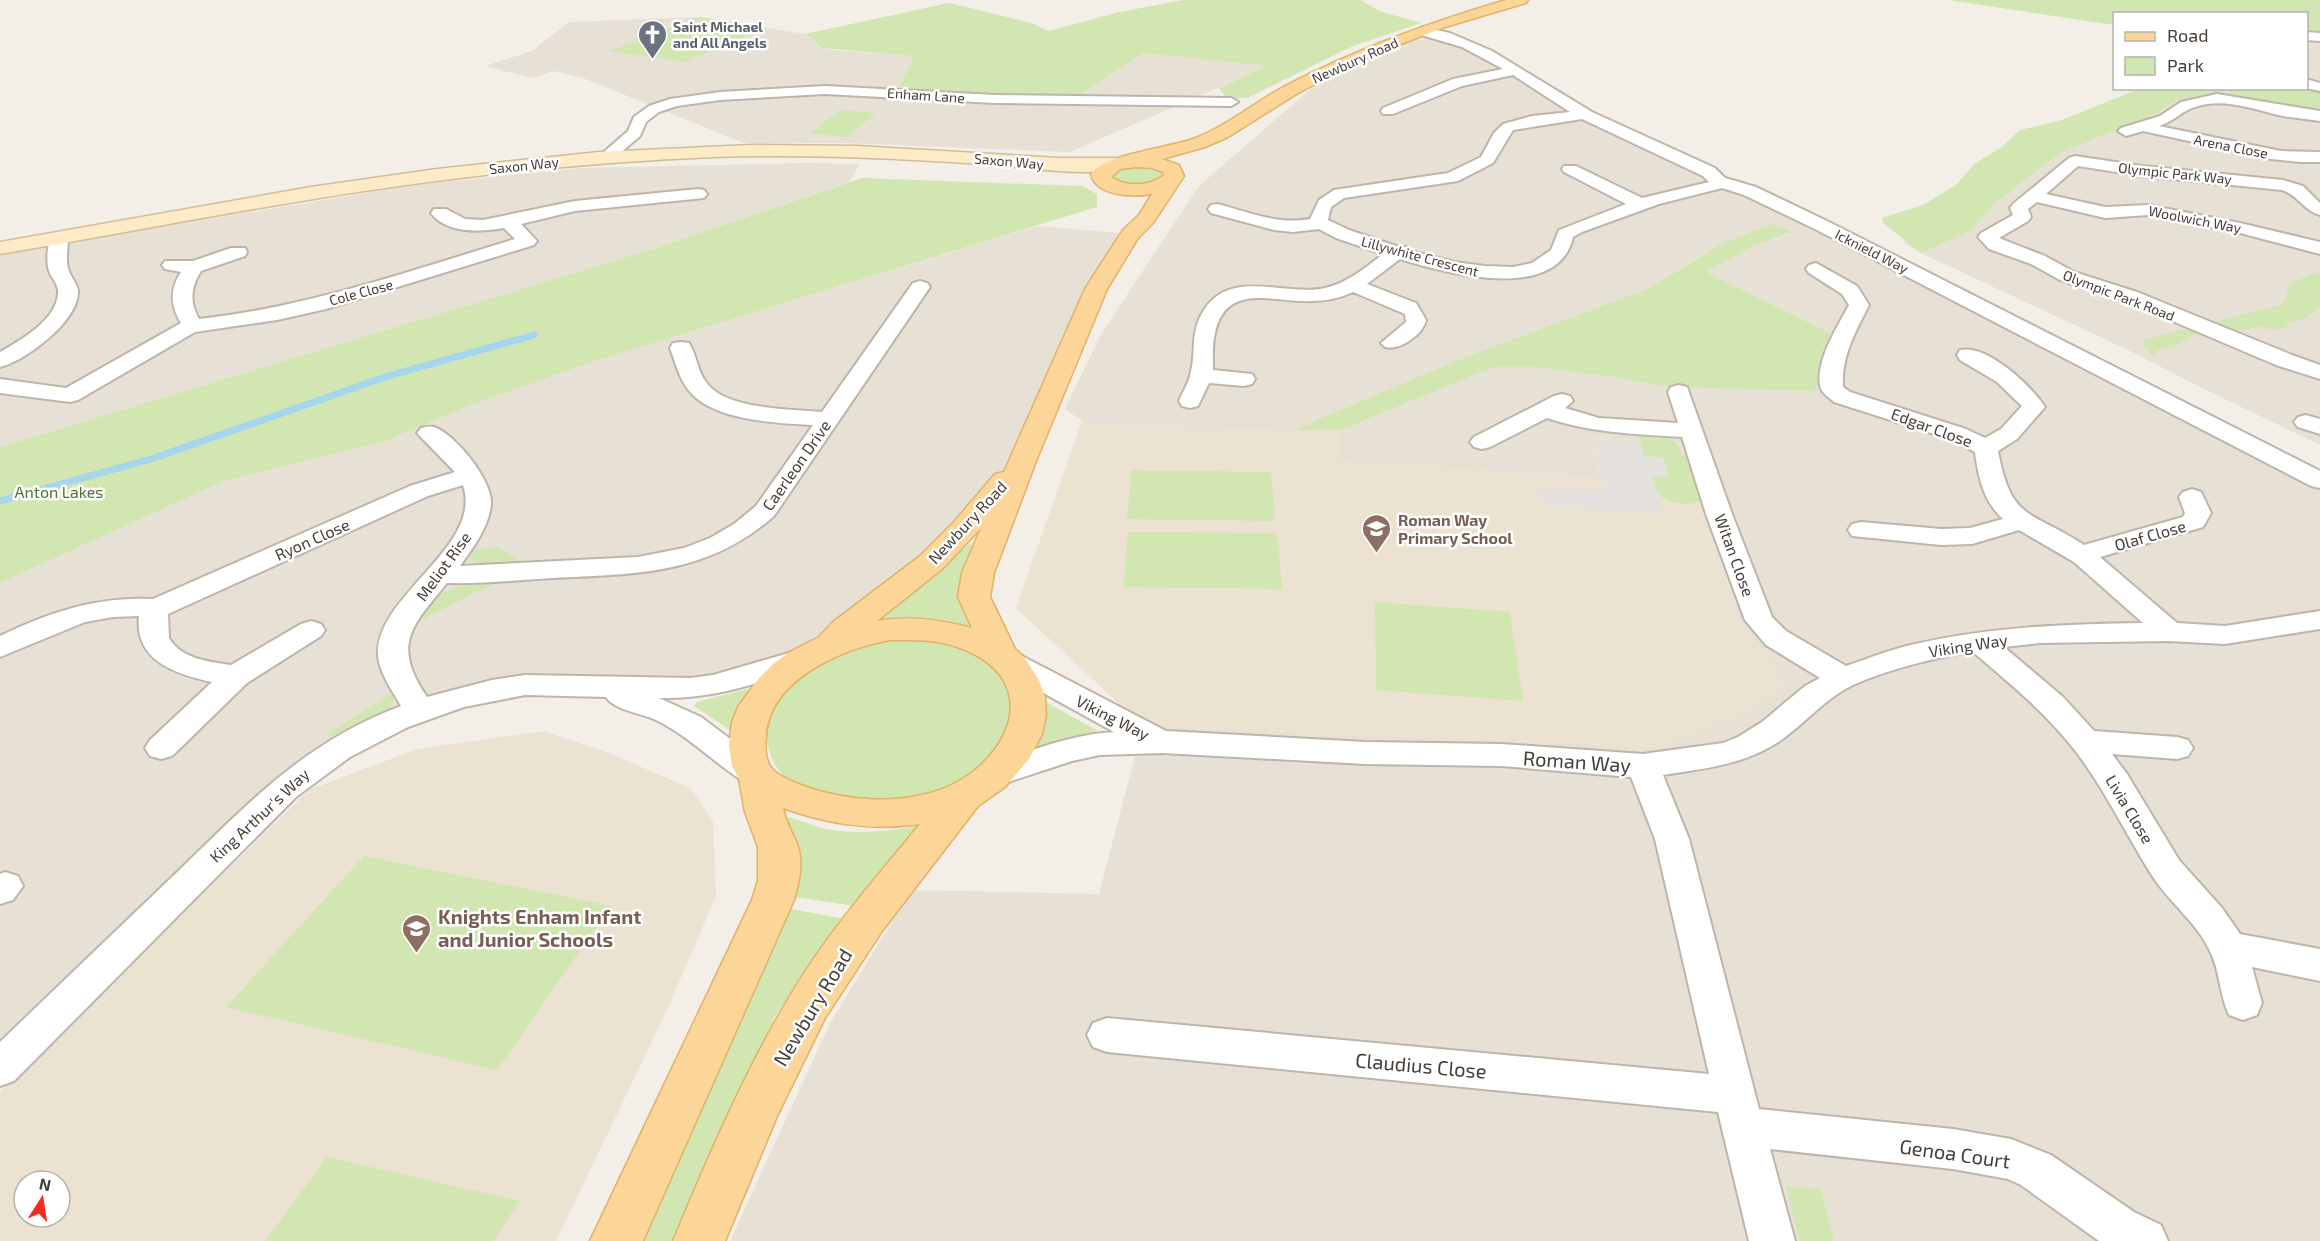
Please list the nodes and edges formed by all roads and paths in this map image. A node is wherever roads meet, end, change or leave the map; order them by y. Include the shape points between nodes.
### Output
1 (1521, 0) edge
2 (1423, 31) junction
3 (1515, 70) junction
4 (1231, 102) dead end
5 (1389, 111) dead end
6 (1586, 114) junction
7 (2320, 116) edge
8 (2143, 126) junction
9 (2126, 130) dead end
10 (635, 133) junction
11 (1199, 142) junction
12 (648, 155) junction
13 (2320, 157) edge
14 (605, 158) junction
15 (1603, 170) dead end
16 (1116, 173) junction
17 (1170, 176) junction
18 (1719, 182) junction
19 (698, 194) dead end
20 (2035, 196) junction
21 (1640, 204) junction
22 (1217, 209) dead end
23 (2320, 210) edge
24 (440, 213) dead end
25 (511, 221) junction
26 (1322, 224) junction
27 (1130, 234) junction
28 (59, 238) junction
29 (0, 248) edge
30 (2320, 248) edge
31 (1399, 251) junction
32 (238, 252) dead end
33 (2320, 258) edge
34 (172, 265) dead end
35 (194, 267) junction
36 (2320, 267) edge
37 (1816, 269) dead end
38 (1350, 285) junction
39 (920, 287) dead end
40 (190, 326) junction
41 (1392, 343) dead end
42 (681, 348) dead end
43 (1968, 355) dead end
44 (0, 361) edge
45 (2320, 372) edge
46 (1201, 376) junction
47 (1244, 379) dead end
48 (0, 386) edge
49 (1679, 392) dead end
50 (1190, 401) dead end
51 (829, 420) junction
52 (1692, 431) junction
53 (429, 433) dead end
54 (1482, 442) dead end
55 (1986, 448) junction
56 (1022, 461) junction
57 (470, 475) junction
58 (2320, 481) edge
59 (2192, 497) dead end
60 (2019, 522) junction
61 (1861, 530) dead end
62 (2080, 554) junction
63 (438, 574) junction
64 (157, 608) junction
65 (2320, 620) edge
66 (311, 630) dead end
67 (2169, 632) junction
68 (1978, 641) junction
69 (0, 648) edge
70 (812, 654) junction
71 (1005, 657) junction
72 (236, 676) junction
73 (1843, 678) junction
74 (584, 687) junction
75 (419, 708) junction
76 (1162, 741) junction
77 (2085, 741) junction
78 (161, 748) dead end
79 (2177, 748) dead end
80 (1643, 766) junction
81 (754, 775) junction
82 (980, 785) junction
83 (2228, 947) junction
84 (2320, 965) edge
85 (2243, 1004) dead end
86 (1107, 1035) dead end
87 (0, 1068) edge
88 (1738, 1111) junction
89 (616, 1241) edge
90 (699, 1241) edge
91 (1772, 1241) edge
92 (2145, 1241) edge

1 - 2 main road, Newbury Road
2 - 3 street, Icknield Way via 1467,43
2 - 11 main road, Newbury Road via 1326,71 1235,127
3 - 5 street via 1458,82
3 - 6 street, Icknield Way
4 - 10 street, Enham Lane via 785,91 675,102 642,117
6 - 18 street, Icknield Way via 1709,172
6 - 26 street via 1508,127 1487,159 1452,177 1340,194 1321,207
7 - 8 street via 2217,98 2186,105
8 - 9 street
8 - 13 street, Arena Close via 2277,154
10 - 12 street
10 - 14 street, Enham Lane
11 - 16 main road, Newbury Road
11 - 17 main road, Newbury Road via 1179,157
12 - 14 street, Saxon Way
12 - 16 street, Saxon Way via 854,152 970,157
14 - 28 street, Saxon Way via 373,184
15 - 21 street via 1576,172
16 - 17 main road via 1150,162
16 - 17 main road via 1148,188
16 - 27 main road via 1129,201
17 - 27 main road, Newbury Road via 1146,219
18 - 21 street, Lillywhite Crescent via 1713,187
18 - 58 street, Icknield Way via 1750,191 1823,226
19 - 25 street via 671,201 575,206
20 - 23 street, Olympic Park Way via 2072,162 2084,161 2283,185 2301,191
20 - 30 street, Woolwich Way via 2106,213 2148,210
20 - 45 street, Olympic Park Road via 2019,209 2022,217 1988,235 1989,240 2067,276 2139,300
21 - 31 street, Lillywhite Crescent via 1571,230 1565,234 1556,256 1528,271 1474,272
22 - 26 street, Lillywhite Crescent via 1281,226
24 - 25 street via 464,225
25 - 40 street, Cole Close via 513,228 534,243 337,299 246,320
26 - 31 street, Lillywhite Crescent via 1343,235
27 - 56 main road, Newbury Road via 1096,289
28 - 29 street, Saxon Way
28 - 44 street via 58,267 68,287 66,303 42,332
31 - 38 street
32 - 35 street
33 - 36 street
34 - 35 street
35 - 40 street via 181,293
37 - 55 street, Edgar Close via 1850,290 1859,305 1839,341 1832,389 1842,397 1958,434
38 - 41 street via 1414,312 1415,325
38 - 46 street via 1324,295 1243,292 1221,301 1205,329
39 - 51 street, Caerleon Drive
40 - 48 street, Cole Close via 70,395
42 - 51 street via 700,390 716,400 739,408
43 - 55 street via 2013,381 2034,407 2009,434
46 - 47 street
46 - 50 street
49 - 52 street, Witan Close
51 - 63 street, Caerleon Drive via 765,511 741,533 709,548 670,560 619,566 461,576
52 - 54 street via 1582,422 1554,404
52 - 73 street, Witan Close via 1759,620 1776,638
53 - 57 street, Meliot Rise
55 - 60 street, Edgar Close via 1992,486
56 - 70 main road, Newbury Road via 950,544 920,572
56 - 71 main road, Newbury Road via 974,588 979,612
57 - 63 street, Meliot Rise via 480,499 479,512
57 - 64 street, Ryon Close via 419,491
59 - 62 street, Olaf Close via 2198,513 2194,522
60 - 61 street via 1972,536
60 - 62 street, Edgar Close
62 - 67 street, Edgar Close
63 - 75 street, Meliot Rise via 406,616 394,643 397,670
64 - 69 street, Ryon Close via 121,605 93,609
64 - 72 street via 153,614 154,641 162,651 180,663
65 - 67 street, Viking Way via 2225,634
66 - 72 street
67 - 68 street, Viking Way via 2040,634
68 - 73 street, Viking Way via 1911,654
68 - 77 street, Livia Close via 2052,704
70 - 71 main road via 868,633 911,629 954,635
70 - 74 street, King Arthur's Way via 706,686
70 - 81 main road, Newbury Road via 767,691 750,720 747,742
71 - 76 street, Viking Way via 1113,720
71 - 82 main road, Newbury Road via 1023,682 1027,722 1022,742
72 - 78 street
73 - 80 street, Viking Way via 1816,693 1749,745 1728,754
74 - 75 street, King Arthur's Way via 525,685
74 - 81 street, King Arthur's Way via 668,712 700,731
75 - 87 street, King Arthur's Way via 340,747 310,767
76 - 80 street, Roman Way via 1365,753 1501,755
76 - 82 street, Viking Way via 1100,744 1068,751
77 - 79 street
77 - 83 street, Livia Close via 2115,782 2167,870
80 - 88 street, Roman Way via 1672,839
81 - 82 main road via 812,804 857,813 915,810
81 - 89 main road via 778,847 776,891
82 - 90 main road, Newbury Road via 867,919 809,1004 757,1106
83 - 84 street
83 - 85 street, Livia Close
86 - 88 street, Claudius Close
88 - 91 street, Roman Way
88 - 92 street, Genoa Court via 2011,1159 2036,1170 2118,1228

